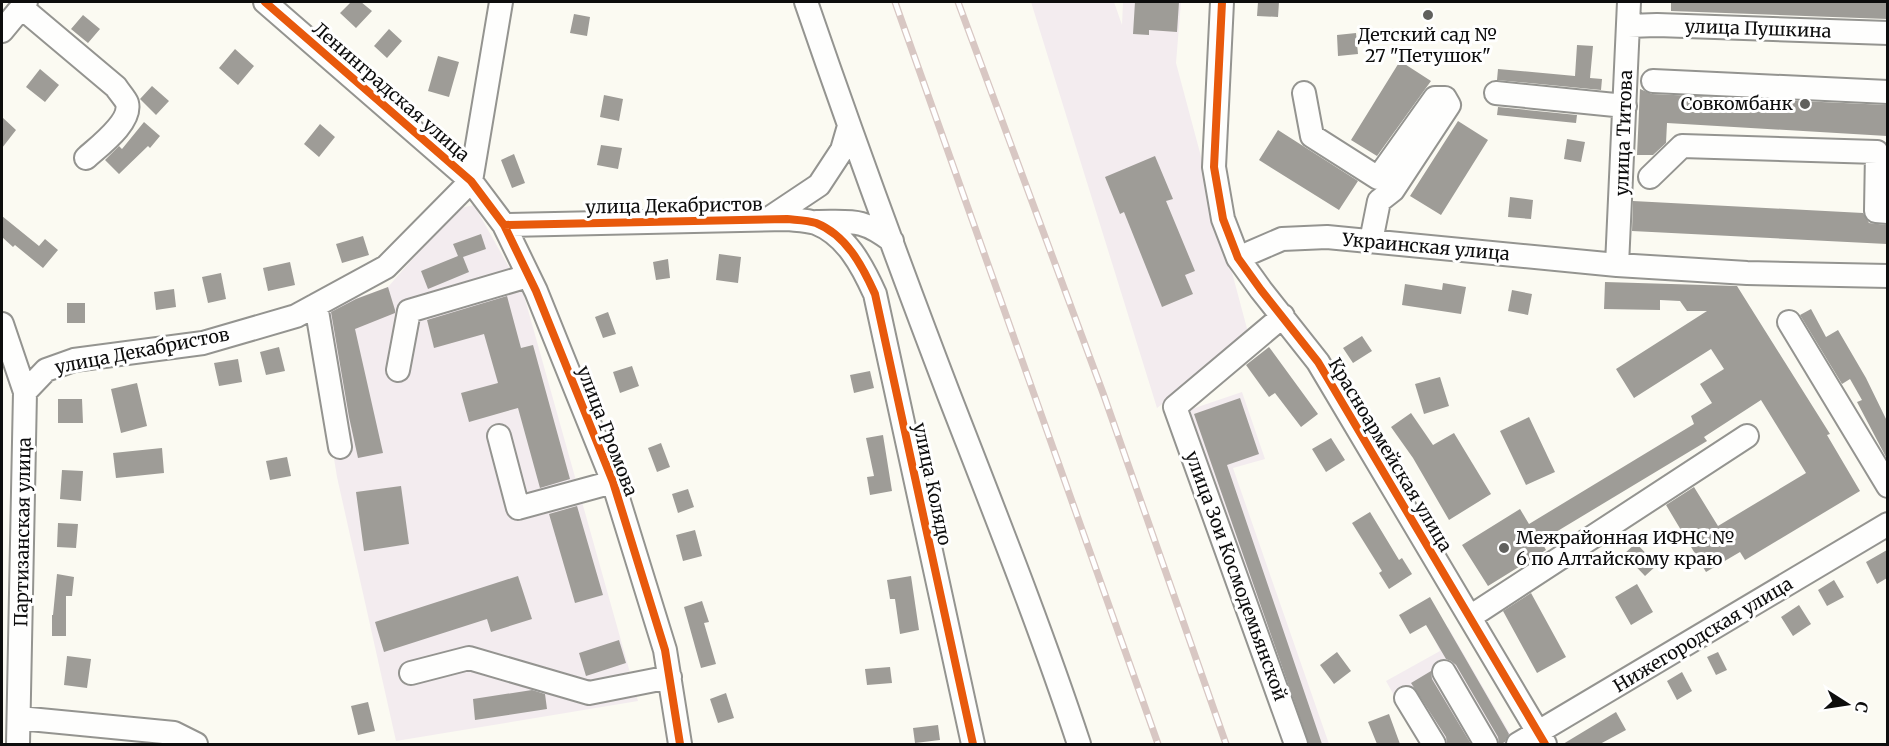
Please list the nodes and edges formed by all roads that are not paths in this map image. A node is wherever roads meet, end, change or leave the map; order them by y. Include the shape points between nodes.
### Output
1 (265, 2) edge
2 (501, 2) edge
3 (806, 2) edge
4 (1222, 2) edge
5 (1629, 2) edge
6 (23, 4) edge
7 (1628, 26) junction
8 (2, 31) edge
9 (1887, 33) edge
10 (1653, 81) dead end
11 (1887, 92) edge
12 (1304, 93) dead end
13 (1496, 93) dead end
14 (1625, 106) junction
15 (849, 126) junction
16 (86, 158) dead end
17 (1650, 177) dead end
18 (1378, 178) junction
19 (471, 181) junction
20 (1379, 201) junction
21 (1887, 212) edge
22 (768, 219) junction
23 (815, 222) junction
24 (504, 225) junction
25 (841, 238) joint
26 (892, 241) junction
27 (1371, 241) junction
28 (1238, 258) junction
29 (1617, 265) junction
30 (528, 276) junction
31 (1887, 276) edge
32 (316, 305) junction
33 (1283, 316) junction
34 (1789, 322) dead end
35 (2, 324) edge
36 (398, 370) dead end
37 (25, 392) junction
38 (499, 436) dead end
39 (1747, 436) dead end
40 (340, 447) dead end
41 (613, 483) junction
42 (1887, 486) edge
43 (1887, 524) edge
44 (1470, 617) junction
45 (11, 637) edge
46 (1444, 672) dead end
47 (411, 673) dead end
48 (670, 677) junction
49 (1406, 698) dead end
50 (19, 718) junction
51 (1542, 739) edge
52 (18, 744) edge
53 (196, 744) edge
54 (680, 744) edge
55 (973, 744) edge
56 (1079, 744) edge
57 (1296, 744) edge
58 (1434, 744) edge
59 (1486, 744) edge
60 (1518, 744) edge

1 - 19 street, Ленинградская улица
2 - 19 street
3 - 15 street
4 - 28 street, Красноармейская улица via 1214,167 1223,219
5 - 7 street, улица Титова
6 - 8 street
6 - 16 street via 116,87 127,102 127,115
7 - 9 street, улица Пушкина
7 - 14 street, улица Титова
10 - 11 street
12 - 18 street via 1312,136
13 - 14 street
14 - 29 street, улица Титова
15 - 22 street via 842,150 819,185
15 - 26 street
17 - 21 street via 1682,146 1878,152 1876,211
18 - 20 street
18 - 20 street via 1434,98 1445,98 1449,105 1393,190
19 - 24 street, улица Громова
19 - 32 street, улица Декабристов via 386,267
20 - 27 street
22 - 23 street, улица Декабристов
22 - 24 street, улица Декабристов
23 - 25 street, улица Декабристов
23 - 26 street via 860,222
24 - 30 street, улица Громова
25 - 55 street, улица Колядо via 863,267 875,294
26 - 56 street
27 - 28 street, Украинская улица via 1327,237 1282,239
27 - 29 street, Украинская улица
28 - 33 street, Красноармейская улица
29 - 31 street, Украинская улица
30 - 36 street via 409,311
30 - 41 street, улица Громова
32 - 37 street, улица Декабристов via 296,316 203,343 74,360 45,369
32 - 40 street
33 - 44 street, Красноармейская улица via 1317,362
33 - 57 street, улица Зои Космодемьянской via 1175,407
34 - 42 street
35 - 37 street, Партизанская улица
37 - 45 street, Партизанская улица
38 - 41 street via 518,508
39 - 44 street
41 - 48 street, улица Громова
43 - 51 street, Нижегородская улица
44 - 51 street, Красноармейская улица
45 - 50 street, Партизанская улица
46 - 59 street
47 - 48 street via 469,658 589,693
48 - 54 street, улица Громова
49 - 58 street
50 - 52 street, Партизанская улица
50 - 53 street via 174,733
51 - 60 street, Нижегородская улица

